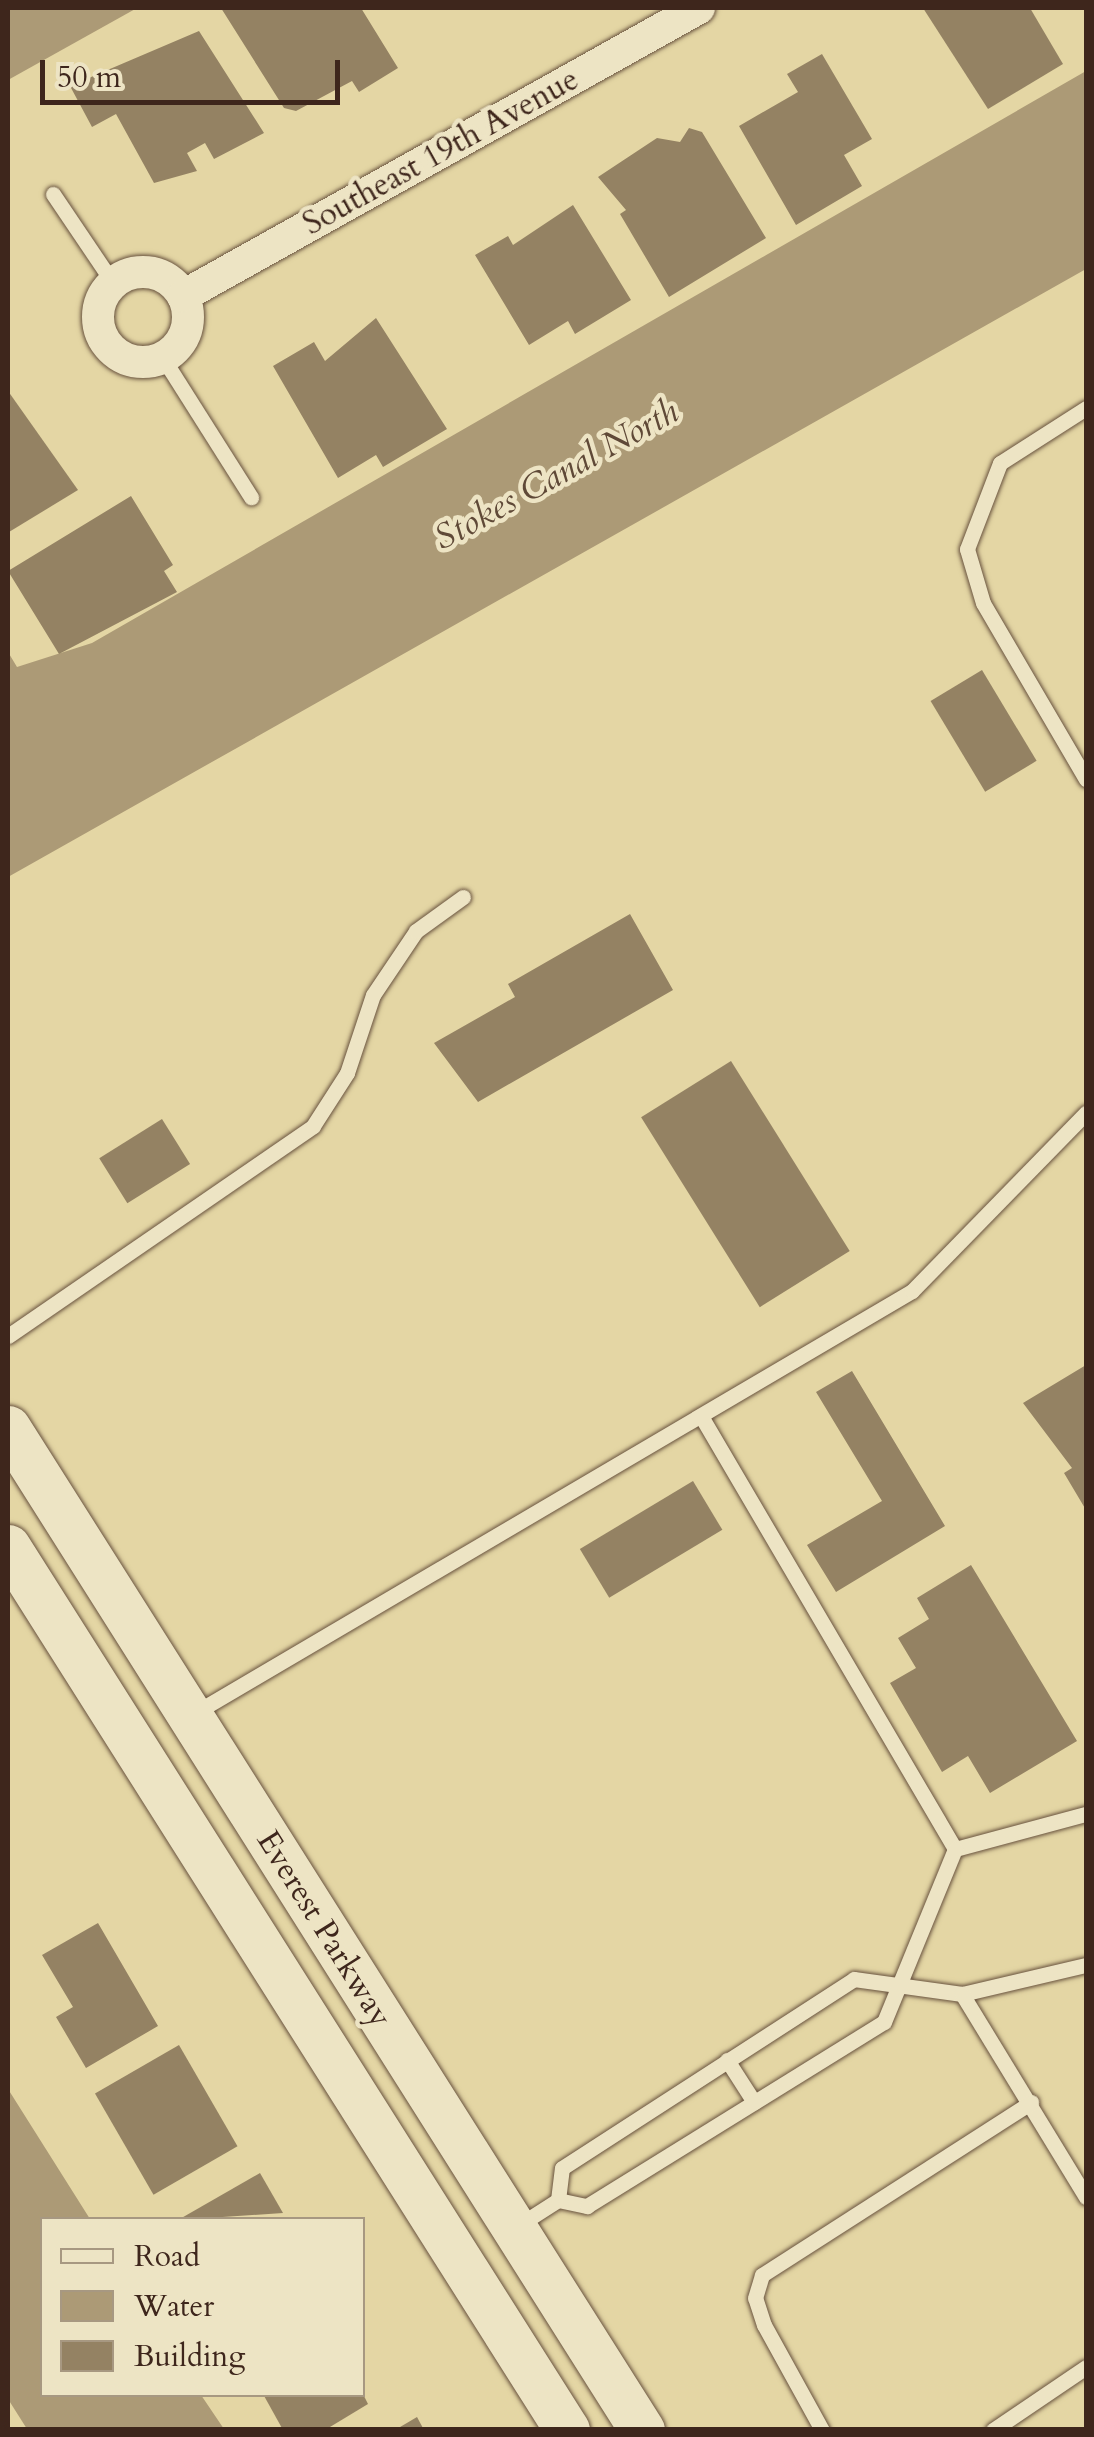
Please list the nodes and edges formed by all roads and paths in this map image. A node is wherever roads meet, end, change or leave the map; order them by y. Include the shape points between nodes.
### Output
1 (699, 8) edge
2 (53, 194) dead end
3 (113, 283) junction
4 (183, 296) junction
5 (163, 358) junction
6 (1086, 408) edge
7 (251, 497) dead end
8 (1086, 779) edge
9 (463, 896) dead end
10 (1086, 1112) edge
11 (8, 1336) edge
12 (700, 1416) junction
13 (8, 1428) edge
14 (8, 1547) edge
15 (190, 1716) junction
16 (136, 1750) junction
17 (1086, 1814) edge
18 (955, 1849) junction
19 (1086, 1966) edge
20 (891, 1986) junction
21 (962, 1994) junction
22 (727, 2060) junction
23 (754, 2102) junction
24 (1031, 2102) junction
25 (1086, 2197) edge
26 (558, 2200) junction
27 (513, 2229) junction
28 (460, 2262) junction
29 (1086, 2367) edge
30 (567, 2430) edge
31 (642, 2430) edge
32 (822, 2430) edge
33 (992, 2430) edge

1 - 4 street, Southeast 19th Avenue
2 - 3 lane
3 - 4 street via 152,273
3 - 5 street via 98,322 110,348 135,361
4 - 5 street via 183,338
5 - 7 lane
6 - 8 lane via 1000,464 967,549 983,603
9 - 11 lane via 416,931 373,995 347,1074 312,1126
10 - 12 lane via 912,1292
12 - 15 lane
12 - 18 lane
13 - 15 street, Everest Parkway
14 - 16 street, Everest Parkway
15 - 16 street
15 - 27 street, Everest Parkway
16 - 28 street, Everest Parkway
17 - 18 lane
18 - 20 lane
19 - 21 lane
20 - 21 lane
20 - 22 lane via 854,1978
20 - 23 lane via 884,2022
21 - 24 lane
22 - 23 lane
22 - 26 lane via 562,2168
23 - 26 lane via 587,2206
24 - 25 lane
24 - 32 lane via 762,2274 755,2298 764,2325
26 - 27 lane
27 - 28 street
27 - 31 street, Everest Parkway
28 - 30 street, Everest Parkway
29 - 33 lane

